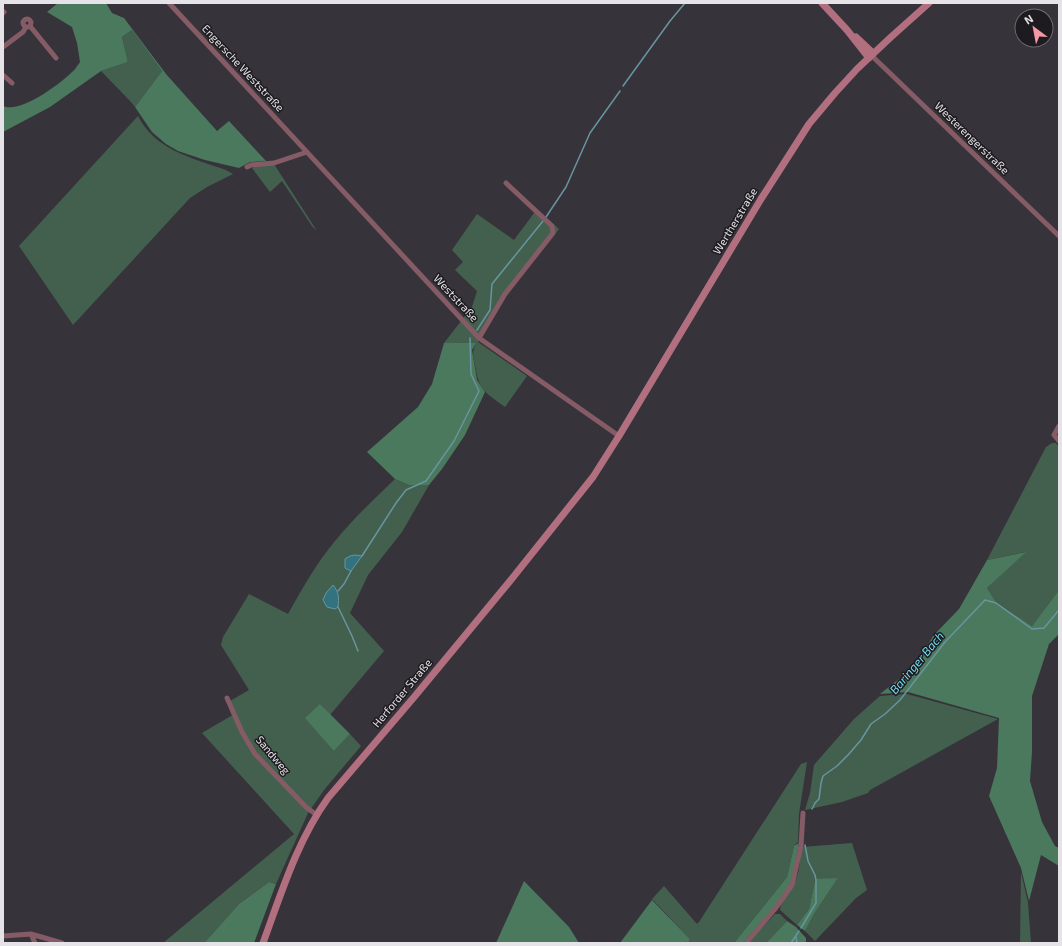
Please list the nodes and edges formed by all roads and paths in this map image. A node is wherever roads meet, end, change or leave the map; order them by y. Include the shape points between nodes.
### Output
1 (169, 3) edge
2 (822, 3) edge
3 (929, 3) edge
4 (3, 47) edge
5 (871, 55) junction
6 (56, 58) dead end
7 (3, 75) edge
8 (12, 83) dead end
9 (302, 146) joint
10 (307, 152) junction
11 (247, 167) dead end
12 (506, 183) dead end
13 (1059, 236) edge
14 (479, 338) junction
15 (1059, 426) edge
16 (619, 436) junction
17 (1059, 441) edge
18 (593, 477) joint
19 (227, 698) dead end
20 (803, 813) dead end
21 (317, 815) junction
22 (31, 934) junction
23 (3, 936) edge
24 (35, 943) edge
25 (62, 943) edge
26 (263, 943) edge
27 (746, 943) edge

1 - 9 street, Engersche Weststraße
2 - 5 main road, Westerengerstraße
3 - 5 main road, Wertherstraße
4 - 6 street via 23,32 30,23
5 - 13 street, Westerengerstraße
5 - 16 main road, Wertherstraße via 826,103 795,144
7 - 8 street
9 - 10 street, Weststraße
10 - 11 street via 274,163
10 - 14 street, Weststraße
12 - 14 street via 552,226 553,233 505,294
14 - 16 street, Weststraße
15 - 17 street via 1054,435
16 - 18 main road, Wertherstraße
18 - 21 main road, Herforder Straße via 415,696 337,787
19 - 21 street, Sandweg via 248,744 307,808
20 - 27 street via 801,846 792,885
21 - 26 main road, Herforder Straße via 292,867
22 - 23 street
22 - 24 street
22 - 25 street

